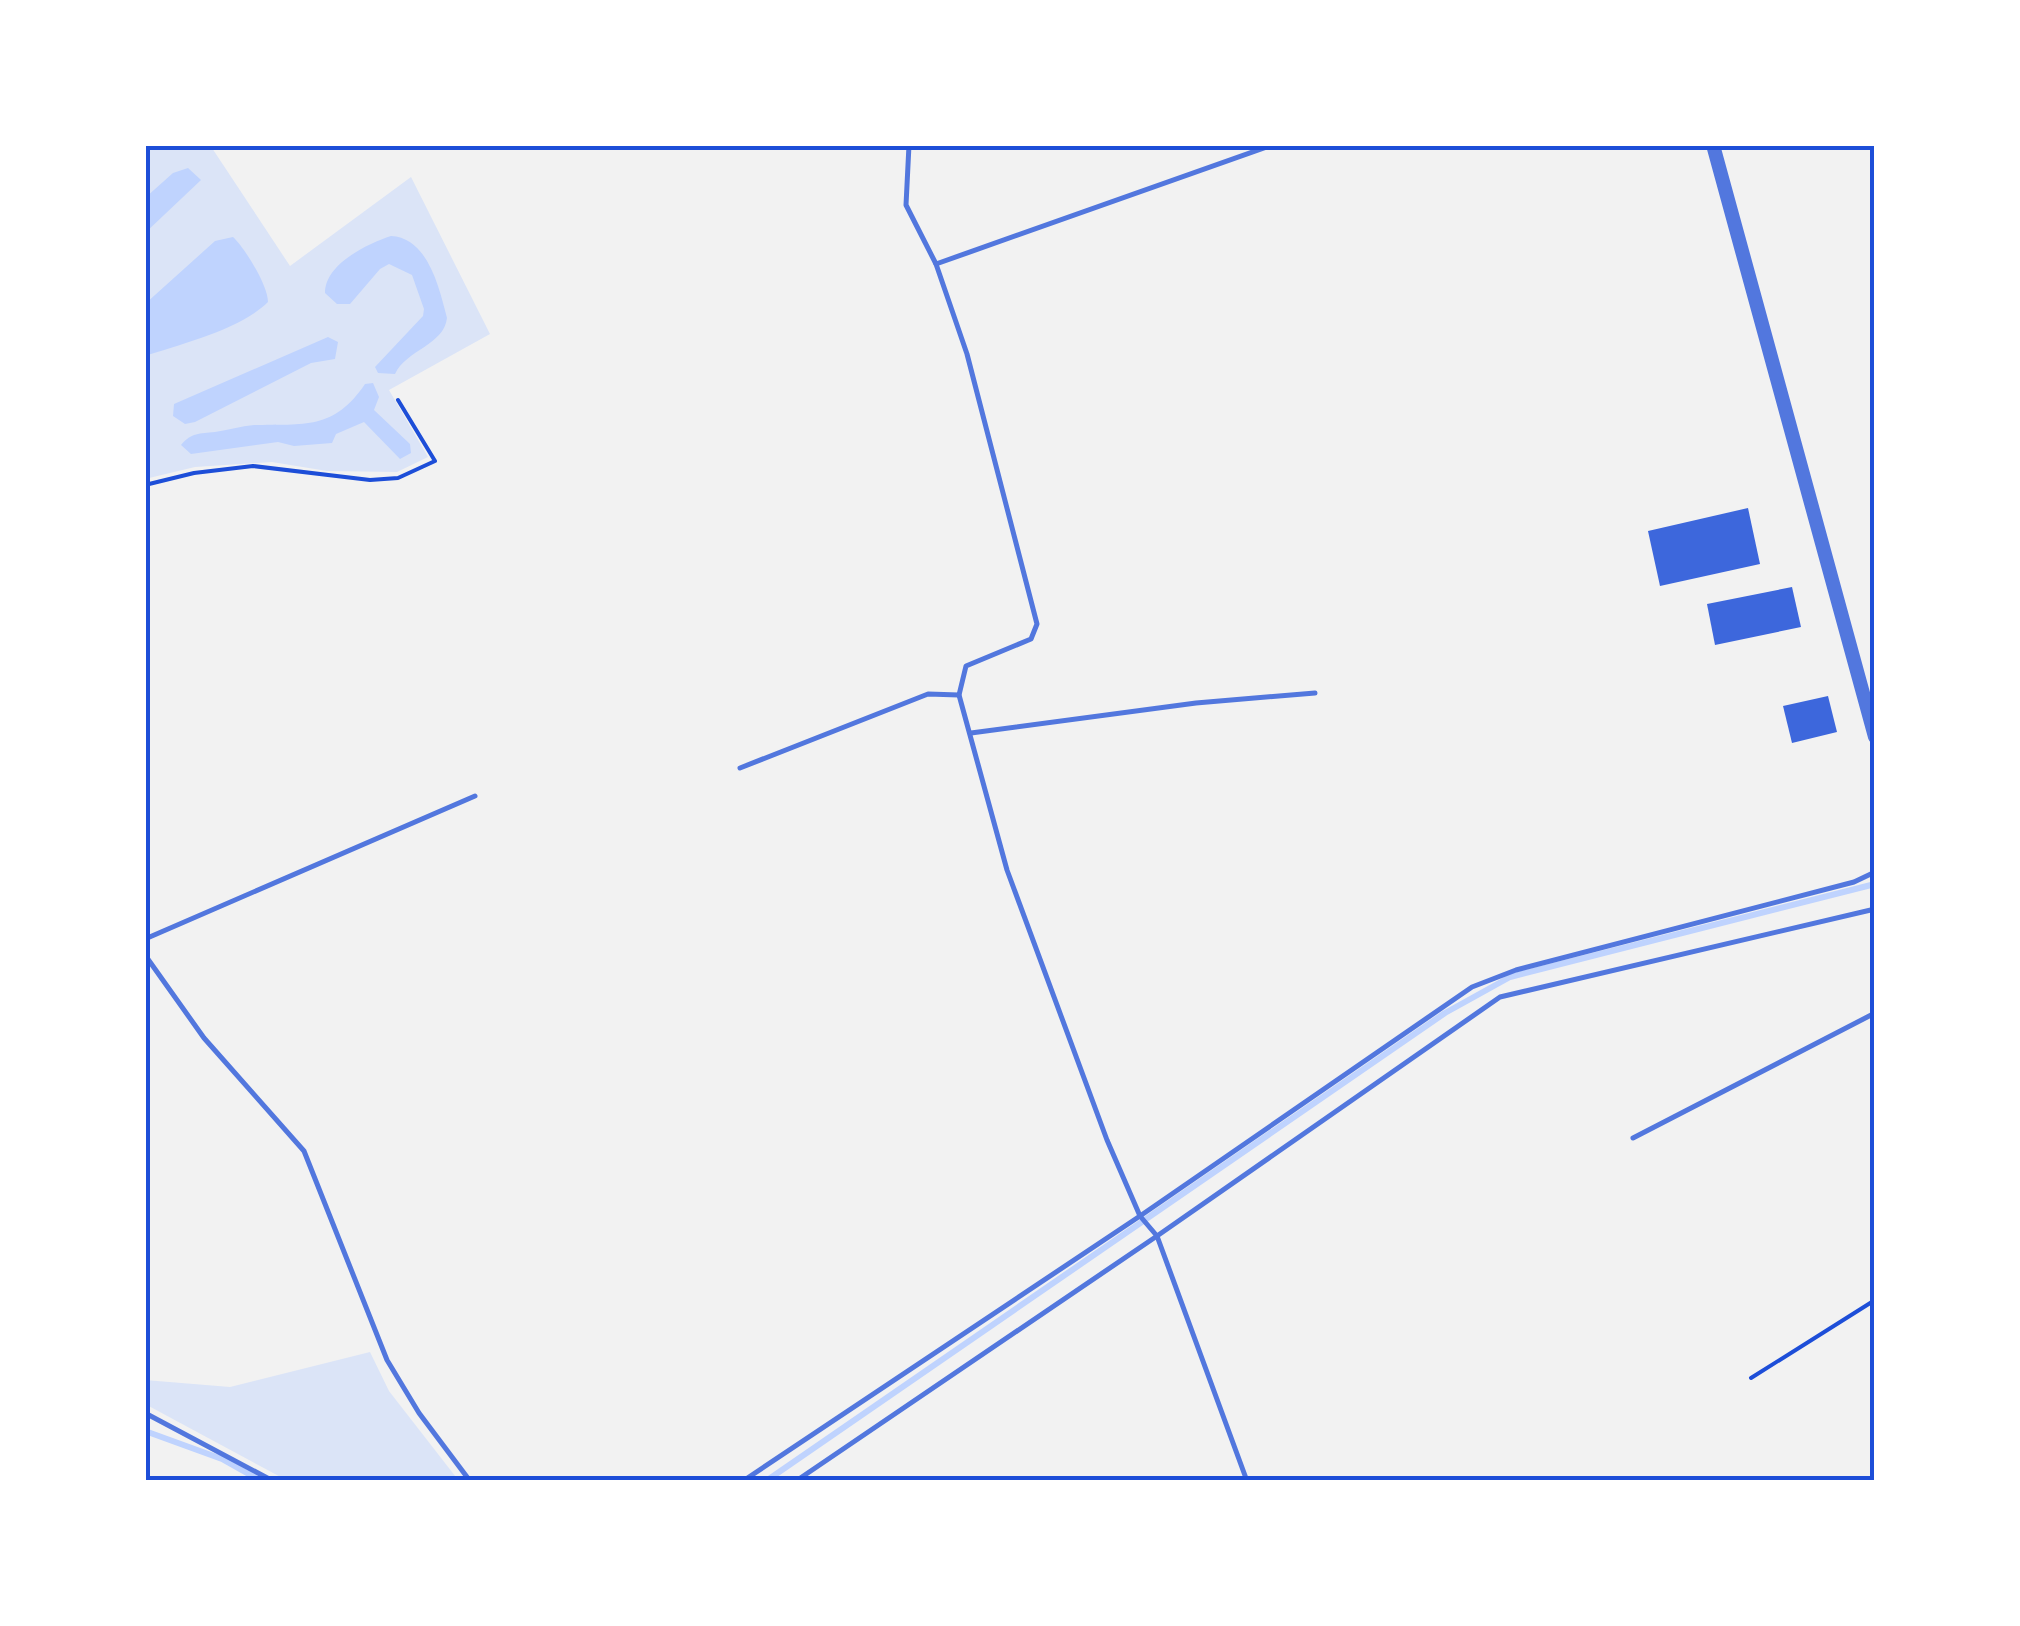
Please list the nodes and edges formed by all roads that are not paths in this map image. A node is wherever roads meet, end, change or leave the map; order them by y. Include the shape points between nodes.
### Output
1 (909, 145) edge
2 (1272, 145) edge
3 (1712, 145) edge
4 (936, 264) junction
5 (1315, 693) dead end
6 (959, 695) junction
7 (971, 733) junction
8 (1875, 737) edge
9 (740, 768) dead end
10 (476, 796) dead end
11 (1875, 872) edge
12 (1875, 909) edge
13 (145, 939) edge
14 (145, 954) edge
15 (1875, 1013) edge
16 (1633, 1138) dead end
17 (1140, 1216) junction
18 (1157, 1236) junction
19 (145, 1413) edge
20 (274, 1481) edge
21 (470, 1481) edge
22 (743, 1481) edge
23 (796, 1481) edge
24 (1247, 1481) edge

1 - 4 lane via 906,205
2 - 4 lane
3 - 8 street
4 - 6 lane via 967,354 1038,624 1031,640 966,666
5 - 7 lane
6 - 7 lane
6 - 9 lane via 928,694
7 - 17 lane via 1006,870
10 - 13 lane
11 - 17 lane via 1472,987
12 - 18 lane via 1500,997
14 - 21 lane via 204,1038 304,1151 387,1360
15 - 16 lane
17 - 18 lane
17 - 22 lane
18 - 23 lane
18 - 24 lane
19 - 20 lane

